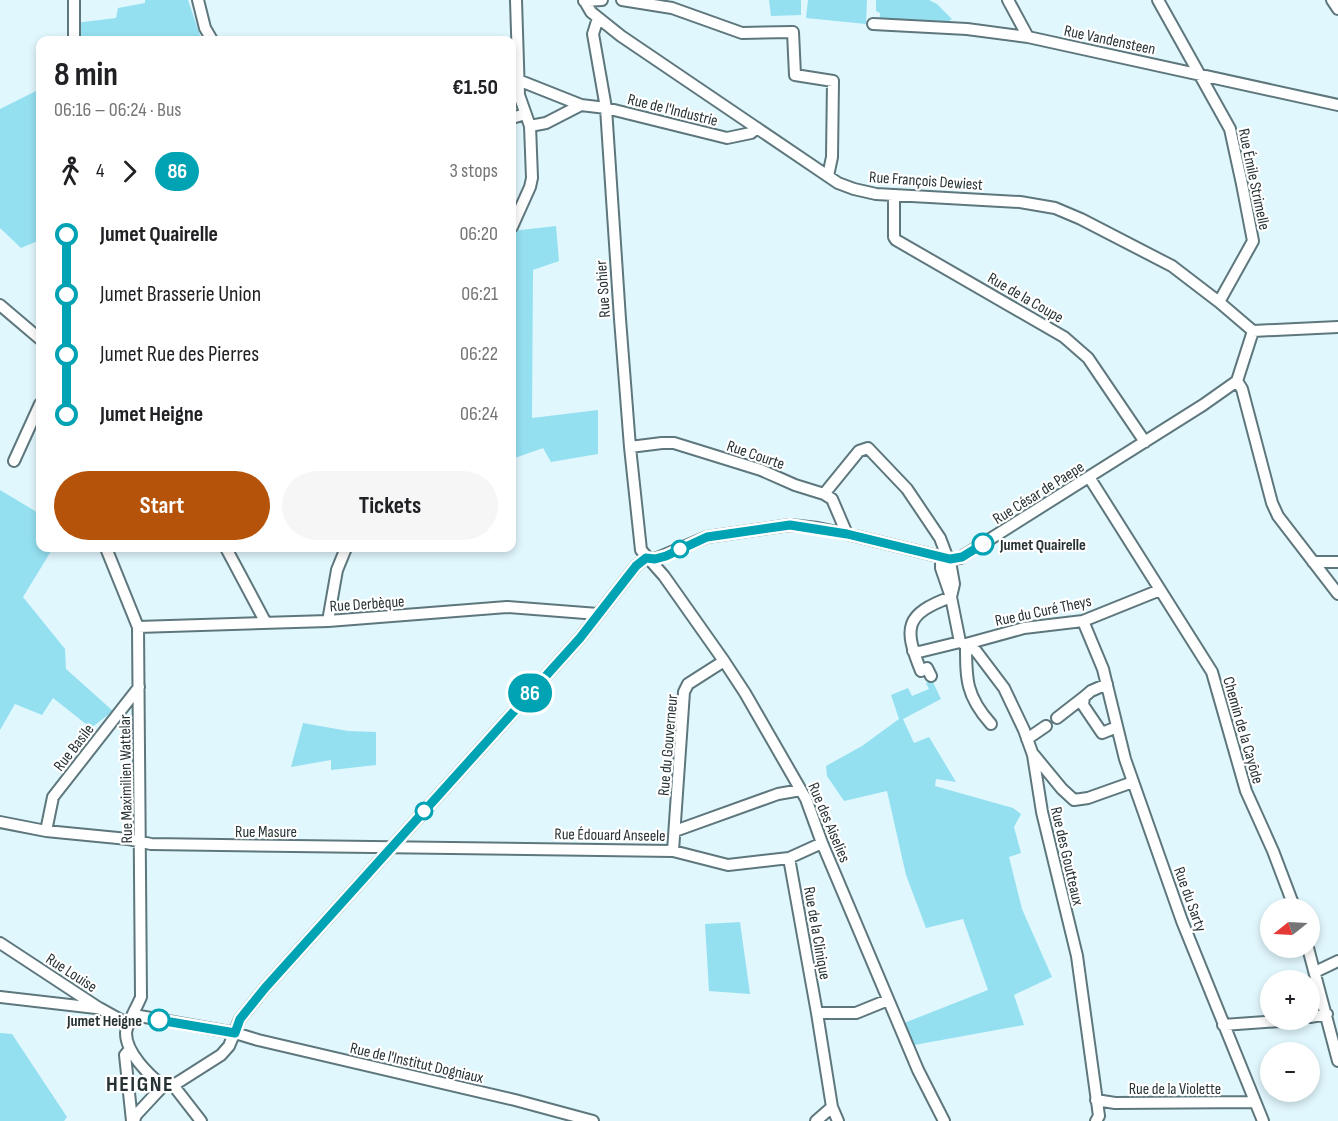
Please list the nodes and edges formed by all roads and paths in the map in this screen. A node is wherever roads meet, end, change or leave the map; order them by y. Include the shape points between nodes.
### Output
1 (74, 0) edge
2 (198, 0) edge
3 (516, 0) edge
4 (602, 0) edge
5 (622, 0) edge
6 (1008, 0) edge
7 (1158, 0) edge
8 (1332, 0) edge
9 (584, 1) edge
10 (1338, 9) edge
11 (598, 18) junction
12 (873, 24) dead end
13 (74, 36) edge
14 (210, 36) edge
15 (1028, 37) junction
16 (1201, 75) junction
17 (518, 80) junction
18 (581, 105) junction
19 (1338, 105) edge
20 (606, 108) junction
21 (525, 114) junction
22 (516, 117) edge
23 (530, 126) junction
24 (757, 128) junction
25 (828, 176) junction
26 (894, 195) junction
27 (516, 219) edge
28 (1219, 302) junction
29 (0, 305) edge
30 (1338, 327) edge
31 (1253, 331) junction
32 (36, 336) edge
33 (1237, 381) junction
34 (36, 413) edge
35 (1144, 442) junction
36 (630, 447) junction
37 (14, 462) dead end
38 (1089, 477) junction
39 (824, 494) junction
40 (847, 534) junction
41 (108, 552) edge
42 (228, 552) edge
43 (344, 552) edge
44 (646, 558) junction
45 (946, 558) junction
46 (1312, 562) junction
47 (1338, 562) edge
48 (1160, 590) junction
49 (1338, 594) edge
50 (951, 597) junction
51 (598, 614) junction
52 (328, 621) junction
53 (1083, 621) junction
54 (266, 623) junction
55 (138, 627) junction
56 (963, 643) junction
57 (913, 651) junction
58 (724, 661) junction
59 (931, 676) dead end
60 (1107, 684) junction
61 (139, 687) junction
62 (1084, 697) junction
63 (1057, 718) dead end
64 (991, 724) dead end
65 (1046, 726) dead end
66 (1117, 727) junction
67 (1027, 739) junction
68 (1033, 755) junction
69 (1133, 782) junction
70 (801, 790) junction
71 (0, 822) edge
72 (46, 831) junction
73 (675, 831) junction
74 (141, 841) junction
75 (822, 843) junction
76 (392, 847) junction
77 (674, 851) junction
78 (789, 858) junction
79 (1291, 898) edge
80 (0, 943) edge
81 (1338, 961) edge
82 (1319, 970) edge
83 (1320, 990) edge
84 (0, 997) edge
85 (888, 1000) junction
86 (99, 1008) junction
87 (817, 1013) junction
88 (1327, 1014) junction
89 (1320, 1015) edge
90 (131, 1020) junction
91 (1260, 1022) edge
92 (1223, 1025) junction
93 (221, 1032) junction
94 (235, 1033) junction
95 (130, 1049) junction
96 (221, 1054) junction
97 (1338, 1061) edge
98 (168, 1086) junction
99 (1096, 1100) junction
100 (1255, 1102) junction
101 (832, 1107) junction
102 (564, 1117) edge
103 (133, 1121) edge
104 (201, 1121) edge
105 (593, 1121) edge
106 (816, 1121) edge
107 (838, 1121) edge
108 (944, 1121) edge
109 (1096, 1121) edge
110 (1263, 1121) edge

1 - 13 street
2 - 14 street
3 - 17 street
4 - 9 street
5 - 25 street via 672,8 742,33 793,32 795,75 833,81
6 - 15 street
7 - 16 street, Rue Émile Strimelle
8 - 10 street
9 - 11 street, Rue François Dewiest
11 - 20 street, Rue Sohier via 593,34
11 - 24 street, Rue François Dewiest
12 - 15 street, Rue Vandensteen
15 - 16 street, Rue Vandensteen
16 - 19 street, Rue Vandensteen
16 - 28 street, Rue Émile Strimelle via 1230,129 1252,237
17 - 18 street, Rue de l'Industrie
17 - 21 street
18 - 20 street, Rue de l'Industrie
18 - 23 street via 546,123
20 - 24 street, Rue de l'Industrie via 727,138
20 - 36 street, Rue Sohier
21 - 22 street
21 - 23 street
23 - 27 street via 537,178
24 - 25 street, Rue François Dewiest
25 - 26 street, Rue François Dewiest via 854,189
26 - 28 street, Rue François Dewiest via 1020,202 1054,208 1172,266
26 - 35 street, Rue de la Coupe via 896,240 1064,337 1088,358
28 - 31 street, Rue François Dewiest
29 - 32 street
30 - 31 street
31 - 33 street
33 - 35 street, Rue César de Paepe
33 - 46 street via 1272,503
34 - 37 street
35 - 38 street, Rue César de Paepe
36 - 39 street, Rue Courte via 674,443
36 - 44 street, Rue Sohier via 638,537
38 - 45 street, Rue César de Paepe via 964,556
38 - 48 street, Chemin de la Cayôde
39 - 40 street via 832,499
39 - 45 street via 859,451 868,448 918,504 940,538
40 - 44 street, Rue César de Paepe via 772,526 707,537 666,556
40 - 45 street, Rue César de Paepe
41 - 55 street, Rue Maximilien Wattelar
42 - 54 street
43 - 52 street via 337,570
44 - 51 street
44 - 58 street, Rue des Aiselies via 664,576
45 - 50 street via 941,568
46 - 47 street
46 - 49 street
48 - 53 street, Rue du Curé Theys
48 - 79 street, Chemin de la Cayôde via 1212,672 1246,791
50 - 56 street
50 - 57 street via 920,611 912,620
51 - 52 street, Rue Derbèque via 507,607
51 - 76 street
52 - 54 street, Rue Derbèque
53 - 56 street, Rue du Curé Theys via 1024,628
53 - 60 street, Rue du Sarty
54 - 55 street, Rue Derbèque
55 - 61 street, Rue Maximilien Wattelar
56 - 57 street, Rue du Curé Theys
56 - 64 street via 968,691
56 - 67 street, Rue des Goutteaux via 976,651 1004,688
57 - 59 street via 921,671 927,668
58 - 70 street, Rue des Aiselies
58 - 73 street, Rue du Gouverneur via 688,684 684,692
60 - 62 street
60 - 66 street, Rue du Sarty
61 - 72 street, Rue Basile via 53,797
61 - 74 street, Rue Maximilien Wattelar
62 - 63 street
62 - 66 street via 1083,705 1102,733
65 - 67 street
66 - 69 street, Rue du Sarty
67 - 68 street, Rue des Goutteaux
68 - 69 street via 1074,800
68 - 99 street, Rue des Goutteaux via 1042,812 1077,956
69 - 92 street, Rue du Sarty
70 - 73 street via 778,794
70 - 75 street, Rue des Aiselies
71 - 72 street, Rue Masure
72 - 74 street, Rue Masure
73 - 77 street, Rue du Gouverneur
74 - 76 street, Rue Masure
74 - 90 street, Rue Maximilien Wattelar via 141,998
75 - 78 street, Rue Édouard Anseele
75 - 85 street, Rue des Aiselies
76 - 77 street, Rue Édouard Anseele
76 - 94 street via 265,988 240,1019
77 - 78 street, Rue Édouard Anseele via 728,865
78 - 87 street, Rue de la Clinique
80 - 86 street, Rue Louise
81 - 82 street
83 - 88 street
84 - 86 street
85 - 87 street via 856,1013
85 - 108 street, Rue des Aiselies
86 - 90 street, Rue Louise
87 - 101 street, Rue de la Clinique
88 - 89 street
88 - 97 street
90 - 93 street, Rue Louise
90 - 95 street, Rue Maximilien Wattelar via 126,1034
91 - 92 street
92 - 100 street, Rue du Sarty
93 - 94 street, Rue de l'Institut Dogniaux
93 - 96 street via 226,1046
94 - 96 street
94 - 102 street, Rue de l'Institut Dogniaux
95 - 98 street via 155,1080
95 - 103 street, Rue Maximilien Wattelar via 125,1055
96 - 98 street
98 - 103 street
98 - 104 street
99 - 100 street, Rue de la Violette
99 - 109 street, Rue des Goutteaux
100 - 110 street, Rue du Sarty
101 - 106 street
101 - 107 street, Rue de la Clinique
102 - 105 street, Rue de l'Institut Dogniaux

